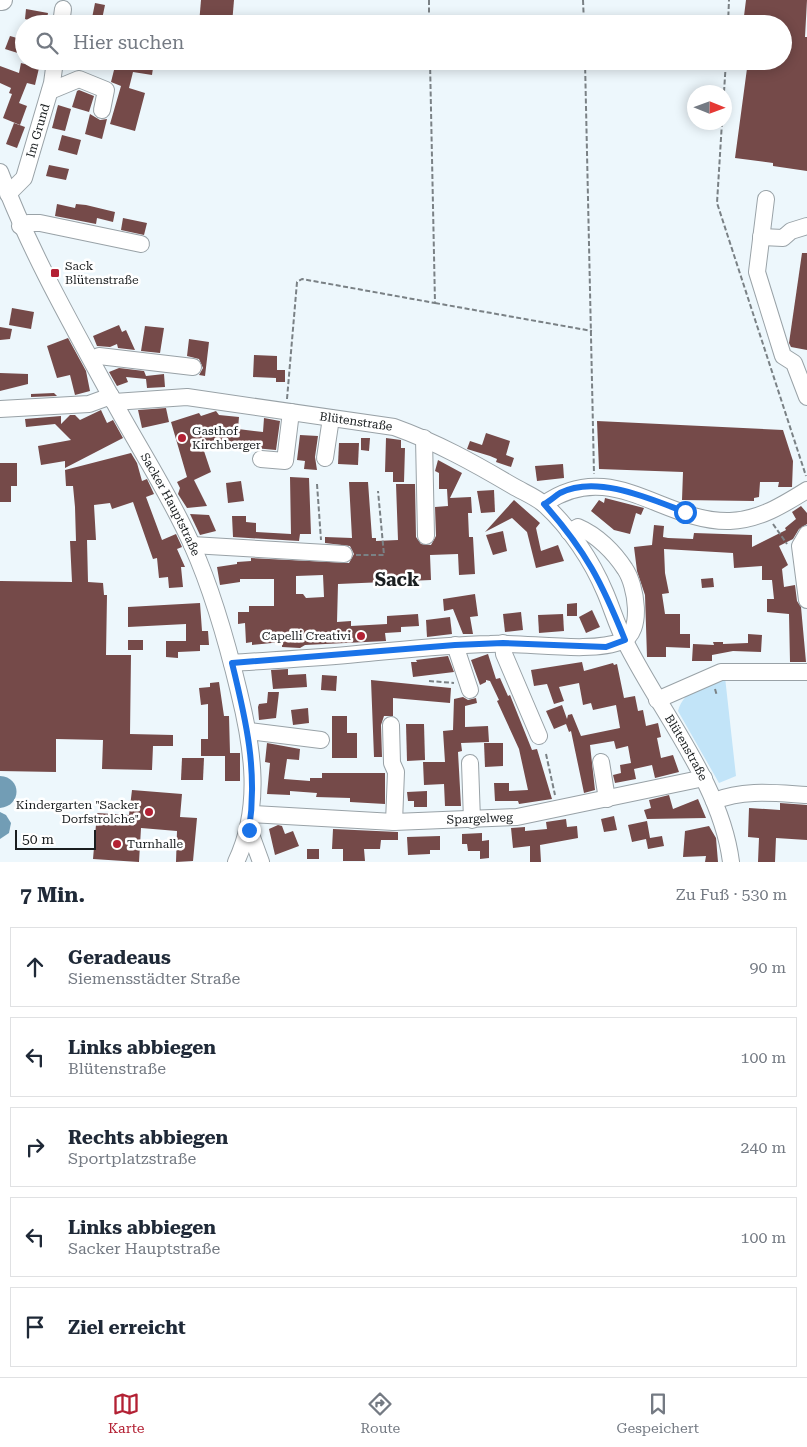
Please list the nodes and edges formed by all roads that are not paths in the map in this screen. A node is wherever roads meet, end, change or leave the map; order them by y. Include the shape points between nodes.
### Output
1 (53, 70) edge
2 (50, 90) junction
3 (102, 110) dead end
4 (0, 172) edge
5 (8, 194) junction
6 (766, 199) dead end
7 (20, 226) junction
8 (807, 226) edge
9 (761, 237) junction
10 (141, 244) dead end
11 (92, 359) junction
12 (193, 367) dead end
13 (807, 397) edge
14 (112, 399) junction
15 (0, 409) edge
16 (288, 412) junction
17 (331, 418) junction
18 (424, 438) junction
19 (325, 458) dead end
20 (261, 459) dead end
21 (807, 490) edge
22 (544, 504) junction
23 (569, 532) junction
24 (426, 536) dead end
25 (803, 540) edge
26 (192, 545) junction
27 (344, 554) road end
28 (807, 600) edge
29 (625, 640) junction
30 (503, 643) junction
31 (455, 645) junction
32 (232, 663) junction
33 (807, 672) edge
34 (469, 687) road end
35 (657, 700) junction
36 (391, 725) dead end
37 (249, 731) junction
38 (539, 736) dead end
39 (322, 740) dead end
40 (601, 762) dead end
41 (470, 763) dead end
42 (704, 778) junction
43 (807, 795) edge
44 (607, 799) junction
45 (714, 801) junction
46 (472, 820) junction
47 (250, 822) junction
48 (394, 822) junction
49 (236, 862) edge
50 (261, 862) edge
51 (731, 862) edge

1 - 2 street, Im Grund
2 - 3 street via 79,79 106,90
2 - 5 street, Im Grund via 24,178
4 - 5 street, Sacker Hauptstraße
5 - 7 street, Sacker Hauptstraße
6 - 9 street
7 - 10 street via 40,223
7 - 11 street, Sacker Hauptstraße
8 - 9 street via 783,238
9 - 13 street via 757,272 783,356 794,363
11 - 12 street via 99,356
11 - 14 street, Sacker Hauptstraße
14 - 15 street, Blütenstraße via 89,404
14 - 16 street, Blütenstraße via 187,396
14 - 26 street, Sacker Hauptstraße via 164,488
16 - 17 street, Blütenstraße
16 - 20 street via 284,462
17 - 18 street, Blütenstraße via 394,427
17 - 19 street
18 - 22 street, Blütenstraße
18 - 24 street
21 - 22 street via 767,513 740,520 705,519 642,496 594,486 562,492
22 - 23 street, Blütenstraße
23 - 29 street, Blütenstraße via 605,591
23 - 29 street via 578,527 589,532 626,570 634,595 637,623
25 - 28 street
26 - 27 street
26 - 32 street, Sacker Hauptstraße via 216,605
29 - 30 street via 606,647
29 - 35 street, Blütenstraße
30 - 31 street
30 - 38 street via 504,654
31 - 32 street
31 - 34 street
32 - 37 street, Sacker Hauptstraße
33 - 35 street via 721,672
35 - 42 street, Blütenstraße
36 - 48 street via 392,763 396,772
37 - 39 street
37 - 47 street, Sacker Hauptstraße via 253,778
40 - 44 street
41 - 46 street
42 - 44 street, Spargelweg
42 - 45 street, Blütenstraße
43 - 45 street via 753,791
44 - 46 street, Spargelweg via 516,816
45 - 51 street, Blütenstraße via 729,845
46 - 48 street, Spargelweg
47 - 48 street, Spargelweg
47 - 49 street, Sacker Hauptstraße
47 - 50 street

